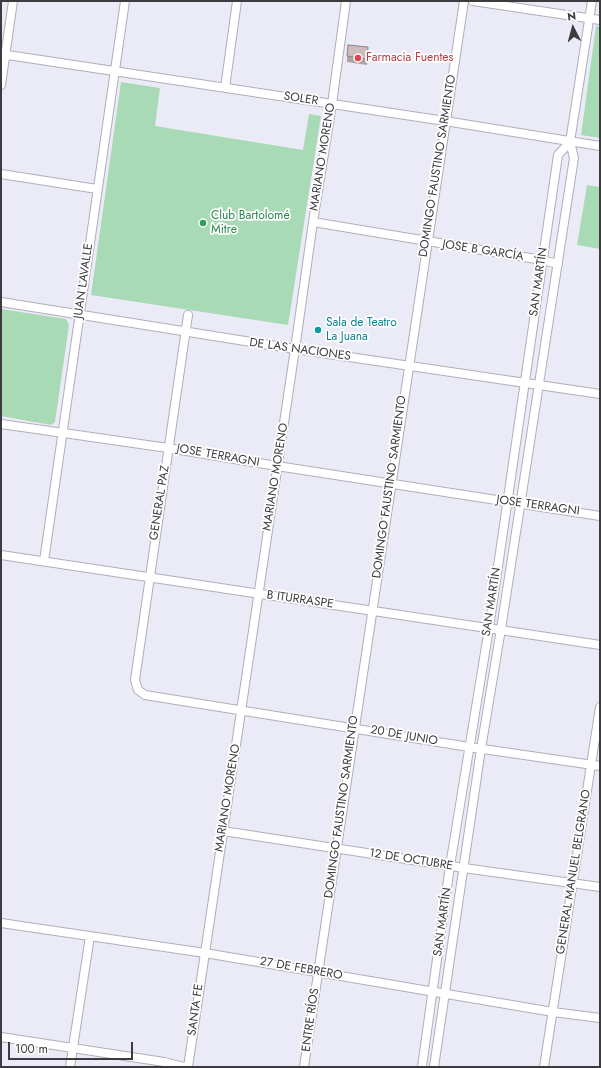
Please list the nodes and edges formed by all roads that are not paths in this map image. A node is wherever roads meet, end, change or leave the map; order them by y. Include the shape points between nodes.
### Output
1 (13, 1) edge
2 (125, 1) edge
3 (237, 1) edge
4 (346, 1) edge
5 (464, 1) edge
6 (473, 1) edge
7 (592, 1) edge
8 (590, 19) junction
9 (600, 20) edge
10 (3, 55) edge
11 (114, 71) junction
12 (1, 85) edge
13 (225, 88) junction
14 (332, 104) junction
15 (445, 121) junction
16 (570, 142) junction
17 (600, 146) edge
18 (1, 174) edge
19 (97, 189) junction
20 (313, 222) junction
21 (427, 241) junction
22 (542, 260) junction
23 (558, 264) junction
24 (1, 302) edge
25 (188, 314) dead end
26 (80, 315) junction
27 (186, 332) junction
28 (295, 349) junction
29 (408, 365) junction
30 (524, 383) junction
31 (539, 385) junction
32 (600, 394) edge
33 (1, 424) edge
34 (62, 433) junction
35 (168, 448) junction
36 (277, 466) junction
37 (391, 484) junction
38 (507, 502) junction
39 (521, 504) junction
40 (600, 516) edge
41 (1, 555) edge
42 (44, 561) junction
43 (149, 578) junction
44 (259, 594) junction
45 (372, 610) junction
46 (489, 628) junction
47 (501, 630) junction
48 (600, 645) edge
49 (138, 690) joint
50 (600, 707) edge
51 (241, 710) junction
52 (354, 728) junction
53 (468, 747) junction
54 (481, 749) junction
55 (591, 765) junction
56 (600, 766) edge
57 (223, 831) junction
58 (336, 848) junction
59 (450, 866) junction
60 (464, 868) junction
61 (573, 883) junction
62 (600, 888) edge
63 (1, 923) edge
64 (90, 936) junction
65 (205, 953) junction
66 (318, 972) junction
67 (434, 992) junction
68 (445, 994) junction
69 (553, 1012) junction
70 (600, 1018) edge
71 (1, 1037) edge
72 (73, 1048) junction
73 (70, 1067) edge
74 (184, 1067) edge
75 (188, 1067) edge
76 (304, 1067) edge
77 (422, 1067) edge
78 (434, 1067) edge
79 (544, 1067) edge

1 - 10 street
2 - 11 street, JUAN LAVALLE
3 - 13 street
4 - 14 street, MARIANO MORENO
5 - 15 street, DOMINGO FAUSTINO SARMIENTO
6 - 8 street
7 - 8 street, SAN MARTÍN
8 - 9 street
8 - 16 street, SAN MARTÍN
10 - 11 street, SOLER
10 - 12 street
11 - 13 street, SOLER
11 - 19 street, JUAN LAVALLE
13 - 14 street, SOLER
14 - 15 street, SOLER
14 - 20 street, MARIANO MORENO
15 - 16 street, SOLER
15 - 21 street, DOMINGO FAUSTINO SARMIENTO
16 - 17 street, SOLER
16 - 22 street, SAN MARTÍN via 558,155
16 - 23 street, SAN MARTÍN via 574,158
18 - 19 street
19 - 26 street, JUAN LAVALLE
20 - 21 street, JOSE B GARCÍA
20 - 28 street, MARIANO MORENO
21 - 22 street, JOSE B GARCÍA
21 - 29 street, DOMINGO FAUSTINO SARMIENTO
22 - 23 street, JOSE B GARCÍA
22 - 30 street, SAN MARTÍN
23 - 31 street, SAN MARTÍN
24 - 26 street, DE LAS NACIONES
25 - 27 street, GENERAL PAZ
26 - 27 street, DE LAS NACIONES
26 - 34 street, JUAN LAVALLE
27 - 28 street, DE LAS NACIONES
27 - 35 street, GENERAL PAZ
28 - 29 street, DE LAS NACIONES
28 - 36 street, MARIANO MORENO
29 - 30 street, DE LAS NACIONES
29 - 37 street, DOMINGO FAUSTINO SARMIENTO
30 - 31 street, DE LAS NACIONES
30 - 38 street, SAN MARTÍN
31 - 32 street, DE LAS NACIONES
31 - 39 street, SAN MARTÍN
33 - 34 street, JOSE TERRAGNI
34 - 35 street, JOSE TERRAGNI
34 - 42 street, JUAN LAVALLE
35 - 36 street, JOSE TERRAGNI
35 - 43 street, GENERAL PAZ
36 - 37 street, JOSE TERRAGNI
36 - 44 street, MARIANO MORENO
37 - 38 street, JOSE TERRAGNI
37 - 45 street, DOMINGO FAUSTINO SARMIENTO
38 - 39 street, JOSE TERRAGNI
38 - 46 street, SAN MARTÍN
39 - 40 street, JOSE TERRAGNI
39 - 47 street, SAN MARTÍN
41 - 42 street, B ITURRASPE
42 - 43 street, B ITURRASPE
43 - 44 street, B ITURRASPE
43 - 49 street, GENERAL PAZ via 134,680
44 - 45 street, B ITURRASPE
44 - 51 street, MARIANO MORENO
45 - 46 street, B ITURRASPE
45 - 52 street, DOMINGO FAUSTINO SARMIENTO
46 - 47 street, B ITURRASPE
46 - 53 street, SAN MARTÍN
47 - 48 street, B ITURRASPE
47 - 54 street, SAN MARTÍN
49 - 51 street, 20 DE JUNIO via 145,695
50 - 55 street, GENERAL MANUEL BELGRANO
51 - 52 street, 20 DE JUNIO
51 - 57 street, MARIANO MORENO
52 - 53 street, 20 DE JUNIO
52 - 58 street, DOMINGO FAUSTINO SARMIENTO
53 - 54 street, 20 DE JUNIO
53 - 59 street, SAN MARTÍN
54 - 55 street, 20 DE JUNIO
54 - 60 street, SAN MARTÍN
55 - 56 street, 20 DE JUNIO
55 - 61 street, GENERAL MANUEL BELGRANO
57 - 58 street, 12 DE OCTUBRE
57 - 65 street, MARIANO MORENO
58 - 59 street, 12 DE OCTUBRE
58 - 66 street, DOMINGO FAUSTINO SARMIENTO
59 - 60 street, 12 DE OCTUBRE
59 - 67 street, SAN MARTÍN
60 - 61 street, 12 DE OCTUBRE
60 - 68 street, SAN MARTÍN
61 - 62 street, 12 DE OCTUBRE
61 - 69 street, GENERAL MANUEL BELGRANO
63 - 64 street, 27 DE FEBRERO
64 - 65 street, 27 DE FEBRERO
64 - 72 street
65 - 66 street, 27 DE FEBRERO
65 - 75 street, SANTA FE
66 - 67 street, 27 DE FEBRERO
66 - 76 street, ENTRE RÍOS
67 - 68 street, 27 DE FEBRERO
67 - 77 street, SAN MARTÍN
68 - 69 street, 27 DE FEBRERO
68 - 78 street, SAN MARTÍN
69 - 70 street, 27 DE FEBRERO
69 - 79 street, GENERAL MANUEL BELGRANO
71 - 72 street
72 - 73 street
72 - 74 street

